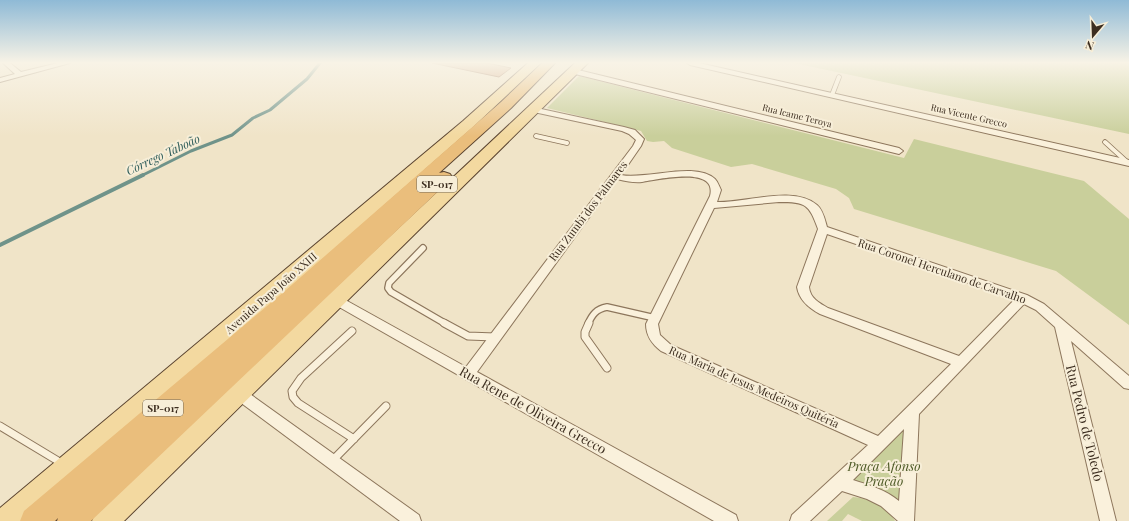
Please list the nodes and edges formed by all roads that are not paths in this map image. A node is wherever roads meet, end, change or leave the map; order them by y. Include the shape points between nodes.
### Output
1 (508, 87) edge
2 (524, 87) edge
3 (547, 87) edge
4 (553, 87) edge
5 (655, 87) edge
6 (798, 87) edge
7 (835, 87) edge
8 (832, 95) junction
9 (532, 109) junction
10 (536, 136) dead end
11 (1105, 142) dead end
12 (567, 143) dead end
13 (899, 151) dead end
14 (1128, 162) edge
15 (614, 176) junction
16 (713, 200) junction
17 (823, 229) junction
18 (423, 248) dead end
19 (1023, 298) junction
20 (301, 299) junction
21 (336, 300) junction
22 (655, 318) junction
23 (1061, 326) junction
24 (352, 331) dead end
25 (495, 337) junction
26 (961, 362) junction
27 (607, 368) dead end
28 (468, 374) junction
29 (1129, 384) edge
30 (238, 394) junction
31 (386, 406) dead end
32 (912, 412) junction
33 (0, 426) edge
34 (354, 439) junction
35 (880, 444) junction
36 (332, 462) junction
37 (68, 467) junction
38 (840, 482) junction
39 (905, 519) edge
40 (5, 521) edge
41 (34, 521) edge
42 (72, 521) edge
43 (105, 521) edge
44 (413, 521) edge
45 (730, 521) edge
46 (798, 521) edge
47 (1108, 521) edge

1 - 37 main road, Avenida Papa João XXIII
2 - 20 highway, Avenida Papa João XXIII / SP-017
3 - 20 highway, Avenida Papa João XXIII / SP-017
4 - 9 main road
5 - 13 street, Rua Icame Teroya
6 - 8 street, Rua Vicente Grecco
7 - 8 lane
8 - 14 street, Rua Vicente Grecco
9 - 15 street, Rua Zumbi dos Palmares via 624,129 637,135 640,138 637,146
9 - 21 main road
10 - 12 lane
11 - 14 lane
15 - 16 street via 635,180 684,174 699,175 714,184 716,188
15 - 25 street, Rua Zumbi dos Palmares
16 - 17 street via 724,206 784,199 802,200 814,207
16 - 22 street, Rua Maria de Jesus Medeiros Quitéria
17 - 19 street, Rua Coronel Herculano de Carvalho
17 - 26 street via 803,287 809,301 824,311
18 - 25 lane via 389,283 388,288 391,292 464,335 473,338
19 - 23 street, Rua Coronel Herculano de Carvalho via 1040,307
19 - 26 street
20 - 41 highway, Avenida Papa João XXIII / SP-017
20 - 42 highway, Avenida Papa João XXIII / SP-017
21 - 28 street, Rua Rene de Oliveira Grecco
21 - 30 main road
22 - 27 lane via 607,307 596,310 585,337
22 - 35 street, Rua Maria de Jesus Medeiros Quitéria via 652,334 666,348
23 - 29 street, Rua Coronel Herculano de Carvalho
23 - 47 street, Rua Pedro de Toledo
24 - 34 lane via 300,378 292,391 292,397
25 - 28 street, Rua Zumbi dos Palmares
26 - 32 street
28 - 45 street, Rua Rene de Oliveira Grecco
30 - 36 street
30 - 43 main road
31 - 34 lane
32 - 35 street
32 - 39 street
33 - 37 lane
34 - 36 lane
35 - 38 street
36 - 44 street
37 - 40 main road, Avenida Papa João XXIII
38 - 39 street via 887,501
38 - 46 street

